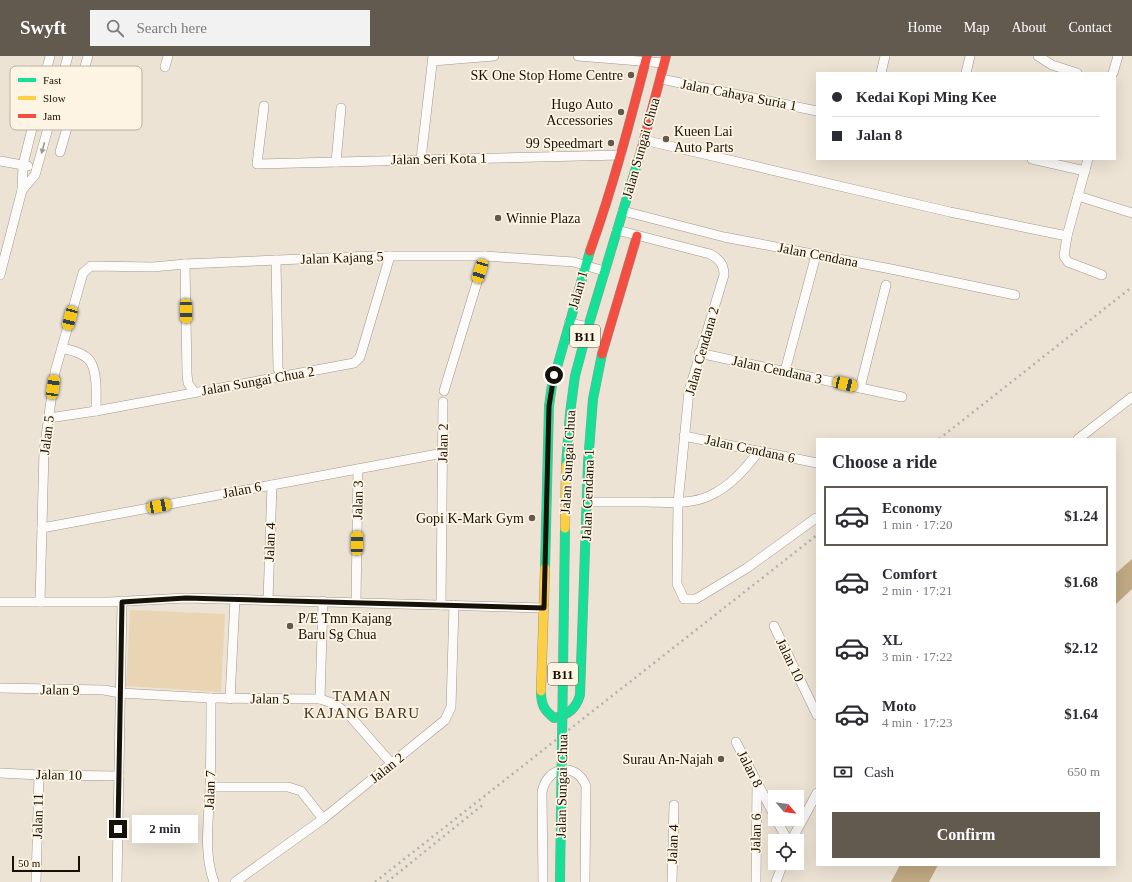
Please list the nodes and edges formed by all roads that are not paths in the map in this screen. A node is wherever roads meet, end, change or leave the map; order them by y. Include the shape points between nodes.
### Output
1 (50, 56) edge
2 (68, 56) edge
3 (88, 56) edge
4 (168, 56) edge
5 (494, 56) edge
6 (578, 56) edge
7 (885, 56) edge
8 (970, 56) edge
9 (1038, 56) edge
10 (1118, 56) edge
11 (433, 58) edge
12 (647, 59) edge
13 (665, 60) edge
14 (48, 66) edge
15 (65, 66) edge
16 (85, 66) edge
17 (165, 67) dead end
18 (1051, 69) edge
19 (881, 72) edge
20 (966, 72) edge
21 (1070, 72) edge
22 (1113, 72) edge
23 (660, 79) junction
24 (264, 106) dead end
25 (341, 108) dead end
26 (816, 111) edge
27 (32, 130) edge
28 (48, 130) edge
29 (66, 130) edge
30 (644, 140) junction
31 (60, 152) dead end
32 (621, 155) junction
33 (421, 159) junction
34 (1036, 160) edge
35 (1088, 160) edge
36 (0, 161) edge
37 (336, 162) junction
38 (23, 165) junction
39 (38, 168) junction
40 (1085, 171) junction
41 (22, 190) junction
42 (1078, 196) junction
43 (622, 210) junction
44 (1132, 212) edge
45 (617, 230) junction
46 (637, 236) junction
47 (1067, 236) junction
48 (816, 254) junction
49 (390, 256) junction
50 (484, 256) junction
51 (276, 260) junction
52 (185, 264) junction
53 (585, 265) junction
54 (604, 271) junction
55 (83, 273) joint
56 (0, 275) edge
57 (1102, 275) dead end
58 (886, 285) dead end
59 (1015, 295) dead end
60 (569, 323) junction
61 (588, 327) junction
62 (62, 348) junction
63 (699, 353) junction
64 (785, 371) junction
65 (283, 376) junction
66 (860, 388) junction
67 (444, 391) dead end
68 (194, 392) junction
69 (902, 397) dead end
70 (1132, 397) edge
71 (444, 402) dead end
72 (96, 411) junction
73 (49, 418) junction
74 (684, 436) junction
75 (1079, 438) edge
76 (759, 451) junction
77 (443, 453) junction
78 (816, 463) edge
79 (358, 469) junction
80 (272, 485) junction
81 (587, 502) junction
82 (678, 503) junction
83 (816, 518) edge
84 (42, 528) junction
85 (235, 599) junction
86 (268, 600) junction
87 (323, 601) junction
88 (0, 602) edge
89 (40, 602) junction
90 (122, 602) junction
91 (356, 602) junction
92 (441, 605) junction
93 (454, 606) junction
94 (544, 608) junction
95 (774, 626) dead end
96 (0, 688) edge
97 (120, 693) junction
98 (541, 697) joint
99 (211, 698) junction
100 (230, 698) junction
101 (320, 700) junction
102 (816, 713) edge
103 (736, 742) dead end
104 (392, 764) junction
105 (0, 772) edge
106 (39, 775) junction
107 (119, 776) junction
108 (757, 784) junction
109 (210, 787) junction
110 (816, 795) edge
111 (768, 804) edge
112 (674, 805) dead end
113 (323, 819) junction
114 (796, 834) edge
115 (780, 870) edge
116 (36, 882) edge
117 (117, 882) edge
118 (214, 882) edge
119 (235, 882) edge
120 (543, 882) edge
121 (560, 882) edge
122 (585, 882) edge
123 (672, 882) edge
124 (756, 882) edge
125 (776, 882) edge

1 - 14 street
2 -> 15 street
3 - 16 street
4 - 17 street
5 - 11 street
6 - 12 street
7 - 19 street
8 - 20 street
9 - 18 street
10 - 22 street
11 - 33 street
12 - 13 street
12 - 32 street, Jalan 1
13 - 23 street, Jalan Sungai Chua / B11
18 - 21 street
23 - 26 street, Jalan Cahaya Suria 1
23 - 30 street, Jalan Sungai Chua / B11
24 - 37 street, Jalan Seri Kota 1 via 257,164
25 - 37 street
27 - 38 street
28 -> 39 street
29 - 31 street
30 - 43 street, Jalan Sungai Chua / B11
30 - 47 street via 950,212
32 - 33 street, Jalan Seri Kota 1
32 - 53 street, Jalan 1
33 - 37 street, Jalan Seri Kota 1
34 - 40 street
35 - 40 street
36 - 38 street
38 - 39 street
38 - 41 street
39 - 41 street
40 - 42 street
41 - 56 street
42 - 44 street
42 - 47 street
43 - 45 street, Jalan Sungai Chua / B11
43 - 48 street, Jalan Cendana via 724,237
45 - 46 street
45 - 54 street, Jalan Sungai Chua / B11
46 - 63 street, Jalan Cendana 2 via 710,254 722,264 724,274
46 - 81 street, Jalan Cendana 1 via 597,375 591,424
47 - 57 street via 1065,259
48 - 59 street, Jalan Cendana
48 - 64 street
49 - 50 street, Jalan Kajang 5
49 - 51 street, Jalan Kajang 5
49 - 65 street, Jalan Sungai Chua 2 via 360,357 354,363
50 - 53 street, Jalan Kajang 5 via 574,262
50 - 67 street
51 - 52 street, Jalan Kajang 5
51 - 65 street via 278,369
52 - 55 street, Jalan Kajang 5 via 153,267 91,266
52 - 68 street via 187,374 188,383
53 - 54 street, Jalan Kajang 5
53 - 60 street, Jalan 1
54 - 61 street, Jalan Sungai Chua / B11
55 - 62 street, Jalan 5
58 - 66 street
60 - 61 street
60 - 94 street, Jalan 1 via 552,385 549,406
61 - 121 street, Jalan Sungai Chua / B11, bridge via 573,390 566,466
62 - 72 street via 82,354 90,361 94,370
62 - 73 street, Jalan 5 via 55,372
63 - 64 street, Jalan Cendana 3
63 - 74 street, Jalan Cendana 2 via 689,391
64 - 66 street, Jalan Cendana 3
65 - 68 street, Jalan Sungai Chua 2
66 - 69 street, Jalan Cendana 3
68 - 72 street, Jalan Sungai Chua 2
70 - 75 street
71 - 77 street, Jalan 2
72 - 73 street, Jalan Sungai Chua 2
73 - 84 street, Jalan 5 via 44,451
74 - 76 street, Jalan Cendana 6
74 - 82 street, Jalan Cendana 2
76 - 78 street, Jalan Cendana 6
76 - 82 street via 725,487 710,496
77 - 79 street, Jalan 6
77 - 92 street, Jalan 2
79 - 80 street, Jalan 6
79 - 91 street, Jalan 3
80 - 84 street, Jalan 6
80 - 86 street, Jalan 4
81 - 82 street
81 - 98 street, Jalan Cendana 1 via 580,695 574,710 554,718 544,710
82 - 83 street, Jalan Cendana 2 via 677,584 684,599 696,599 740,572
84 - 89 street, Jalan 5
85 - 86 street
85 - 90 street via 186,598
85 - 100 street
86 - 87 street
87 - 91 street
87 - 101 street
88 - 89 street
89 - 90 street
90 - 97 street
91 - 92 street
92 - 93 street
93 - 94 street
93 - 104 street, Jalan 2 via 451,707 445,720
94 - 98 street, Jalan 1
95 - 102 street, Jalan 10
96 - 97 street, Jalan 9 via 104,690
97 - 99 street, Jalan 5
97 - 107 street
99 - 100 street, Jalan 5
99 - 109 street, Jalan 7
100 - 101 street, Jalan 5
101 - 104 street, Jalan 5 via 334,704 349,715
103 - 108 street, Jalan 8
104 - 113 street, Jalan 2
105 - 106 street, Jalan 10
106 - 107 street, Jalan 10
106 - 116 street, Jalan 11
107 - 117 street
108 - 111 street, Jalan 8
108 - 124 street, Jalan 6
109 - 113 street via 288,788 301,791
109 - 118 street, Jalan 7 via 207,856
110 - 114 street
112 - 123 street, Jalan 4
113 - 119 street, Jalan 2
115 - 125 street
120 - 122 street via 542,792 548,778 562,770 577,774 583,778 586,786

